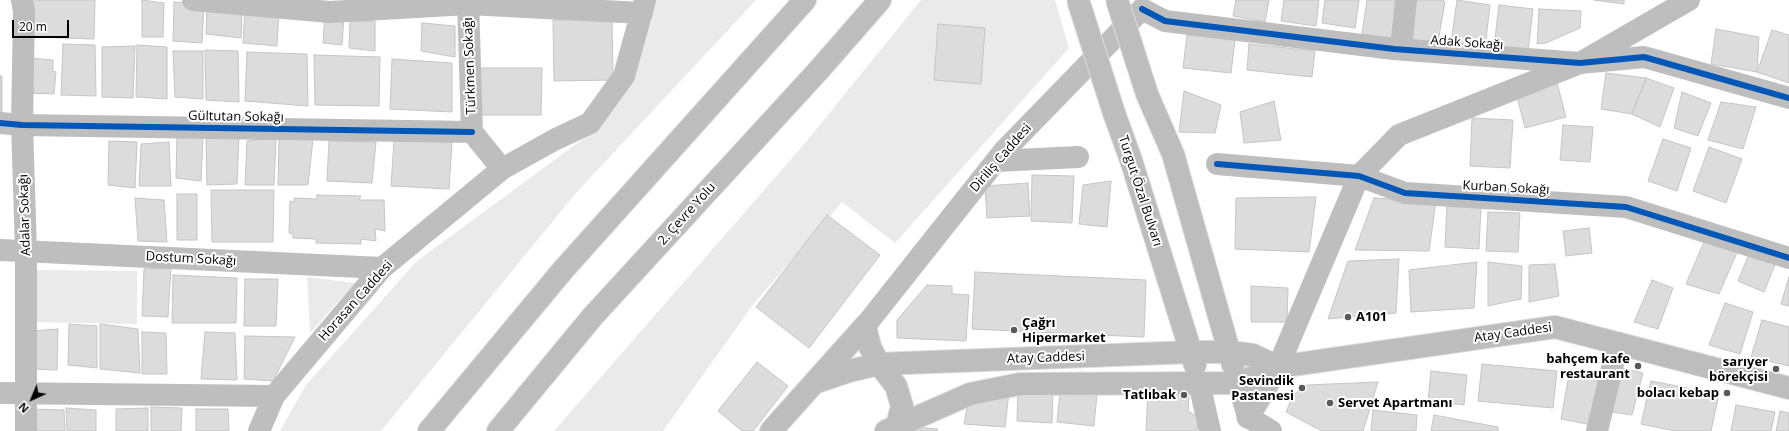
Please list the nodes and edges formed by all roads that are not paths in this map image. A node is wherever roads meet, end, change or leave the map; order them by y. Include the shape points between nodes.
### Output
1 (22, 0) edge
2 (193, 0) edge
3 (805, 0) edge
4 (880, 0) edge
5 (1078, 0) edge
6 (1117, 0) edge
7 (1406, 0) edge
8 (1689, 0) edge
9 (468, 2) edge
10 (1145, 5) edge
11 (644, 7) edge
12 (1401, 49) junction
13 (1580, 63) junction
14 (1789, 98) edge
15 (0, 123) edge
16 (22, 125) junction
17 (472, 132) junction
18 (1078, 157) dead end
19 (996, 161) junction
20 (1217, 164) dead end
21 (502, 169) junction
22 (1359, 176) junction
23 (0, 250) edge
24 (26, 251) junction
25 (1789, 258) edge
26 (382, 268) junction
27 (865, 326) junction
28 (1618, 343) junction
29 (1192, 352) junction
30 (1230, 352) junction
31 (879, 364) junction
32 (1278, 367) junction
33 (814, 383) junction
34 (1199, 383) junction
35 (1238, 383) junction
36 (1789, 388) edge
37 (0, 393) edge
38 (26, 393) junction
39 (274, 396) junction
40 (1244, 424) edge
41 (891, 429) edge
42 (26, 431) edge
43 (259, 431) edge
44 (429, 431) edge
45 (498, 431) edge
46 (771, 431) edge
47 (1210, 431) edge
48 (1271, 431) edge
49 (1597, 431) edge

1 - 16 street, Adalar Sokağı
2 - 9 street via 330,12
3 - 44 main road via 563,270
4 - 45 main road, 2. Çevre Yolu via 593,316
5 - 29 main road, Turgut Özal Bulvarı, bridge
6 - 30 main road, bridge via 1147,94 1173,154
7 - 12 street
8 - 13 street
9 - 11 street
9 - 17 street, Türkmen Sokağı
10 - 12 street, Adak Sokağı via 1165,21
10 - 19 street, Diriliş Caddesi
11 - 21 street, Horasan Caddesi via 624,76 590,123
12 - 13 street, Adak Sokağı
13 - 14 street, Adak Sokağı via 1644,57
13 - 22 street via 1399,135
15 - 16 street, Gültutan Sokağı
16 - 17 street, Gültutan Sokağı
16 - 24 street, Adalar Sokağı
17 - 21 street
18 - 19 street
19 - 27 street, Diriliş Caddesi
20 - 22 street, Kurban Sokağı
21 - 26 street, Horasan Caddesi
22 - 25 street, Kurban Sokağı via 1405,193 1626,207
22 - 32 street
23 - 24 street, Dostum Sokağı
24 - 26 street, Dostum Sokağı
24 - 38 street, Adalar Sokağı
26 - 39 street, Horasan Caddesi
27 - 31 main road via 870,347
27 - 33 main road
28 - 32 main road, Atay Caddesi via 1555,327
28 - 36 main road, Atay Caddesi
28 - 49 street
29 - 30 main road, Atay Caddesi
29 - 31 main road, Atay Caddesi
29 - 34 main road, Turgut Özal Bulvarı
30 - 32 main road, Atay Caddesi via 1253,355
30 - 35 main road
31 - 33 main road, Atay Caddesi
31 - 41 main road via 896,386 902,406
32 - 35 main road, Atay Caddesi
32 - 40 main road
33 - 46 main road
34 - 35 main road, Atay Caddesi
34 - 41 main road, Atay Caddesi via 1020,384 970,394
34 - 47 street
35 - 40 street
37 - 38 street
38 - 39 street
38 - 42 street, Adalar Sokağı
39 - 43 street, Horasan Caddesi
40 - 48 street

